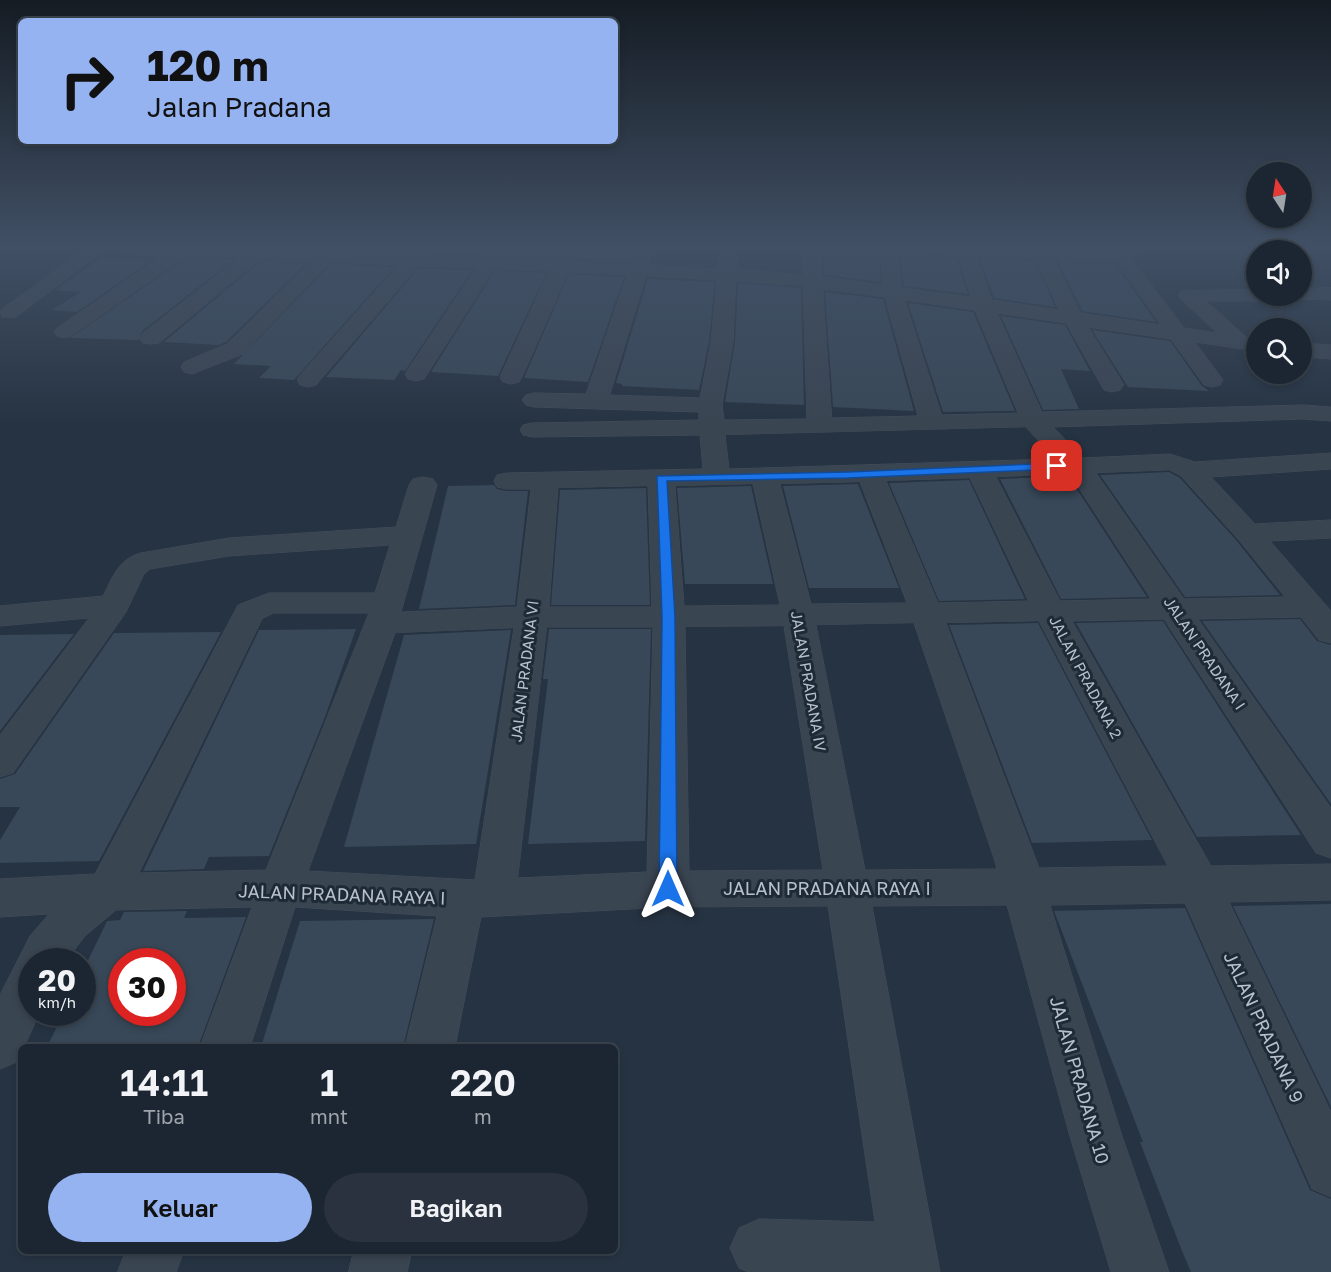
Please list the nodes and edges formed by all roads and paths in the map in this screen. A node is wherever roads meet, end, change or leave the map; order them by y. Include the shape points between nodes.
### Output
1 (17, 307) edge
2 (100, 307) edge
3 (189, 307) edge
4 (276, 307) edge
5 (373, 307) edge
6 (459, 307) edge
7 (542, 307) edge
8 (627, 307) edge
9 (724, 307) edge
10 (813, 307) edge
11 (898, 307) edge
12 (984, 307) edge
13 (986, 307) edge
14 (1068, 307) edge
15 (1161, 307) edge
16 (1202, 307) edge
17 (9, 313) dead end
18 (1074, 320) junction
19 (64, 332) dead end
20 (1177, 335) junction
21 (151, 338) dead end
22 (1246, 342) edge
23 (1246, 344) edge
24 (1312, 351) edge
25 (1331, 352) edge
26 (192, 367) dead end
27 (416, 374) dead end
28 (511, 377) dead end
29 (308, 380) dead end
30 (1212, 380) dead end
31 (1112, 385) dead end
32 (534, 400) dead end
33 (596, 401) junction
34 (1331, 414) edge
35 (711, 416) junction
36 (1033, 420) junction
37 (932, 422) junction
38 (820, 426) junction
39 (532, 430) dead end
40 (1331, 461) edge
41 (1076, 466) junction
42 (978, 468) junction
43 (1190, 470) junction
44 (870, 474) junction
45 (765, 477) junction
46 (661, 478) junction
47 (717, 478) junction
48 (507, 481) dead end
49 (545, 481) junction
50 (423, 485) dead end
51 (1331, 529) edge
52 (1248, 533) junction
53 (410, 535) junction
54 (115, 605) junction
55 (1311, 607) junction
56 (1177, 610) junction
57 (1051, 611) junction
58 (926, 612) junction
59 (386, 613) junction
60 (798, 615) junction
61 (0, 616) edge
62 (532, 617) junction
63 (669, 617) junction
64 (1331, 632) edge
65 (0, 763) edge
66 (1331, 841) edge
67 (1331, 882) edge
68 (1198, 883) junction
69 (847, 887) junction
70 (1024, 887) junction
71 (280, 888) junction
72 (668, 889) junction
73 (108, 892) junction
74 (0, 898) edge
75 (478, 898) junction
76 (47, 948) edge
77 (18, 1008) edge
78 (226, 1044) edge
79 (431, 1044) edge
80 (0, 1045) edge
81 (1331, 1170) edge
82 (759, 1248) dead end
83 (154, 1254) edge
84 (382, 1254) edge
85 (910, 1262) edge
86 (147, 1272) edge
87 (378, 1272) edge
88 (1140, 1272) edge

1 - 17 street
2 - 19 street
3 - 21 street
4 - 26 street via 235,349
5 - 29 street
6 - 27 street
7 - 28 street
8 - 33 street
9 - 35 street
10 - 38 street
11 - 37 street
12 - 36 street, JALAN PRADANA I
13 - 18 street
14 - 18 street
15 - 20 street
16 - 22 street
18 - 20 street
18 - 31 street
20 - 23 street
20 - 30 street
24 - 25 street
32 - 33 street
33 - 35 street
34 - 36 street
35 - 38 street
35 - 39 street
35 - 47 street
36 - 37 street
36 - 41 street, JALAN PRADANA I
37 - 38 street
40 - 43 street
41 - 42 street
41 - 43 street via 1170,462
41 - 56 street, JALAN PRADANA I
42 - 44 street
42 - 57 street, JALAN PRADANA 2
43 - 52 street
44 - 45 street
44 - 58 street, JALAN PRADANA 10
45 - 47 street
45 - 60 street, JALAN PRADANA IV
46 - 47 street
46 - 49 street
46 - 63 street
48 - 49 street
49 - 62 street, JALAN PRADANA VI
50 - 53 street
51 - 52 street
52 - 55 street
53 - 54 street via 229,547 148,560 131,570
53 - 59 street
54 - 61 street
54 - 65 street
55 - 56 street
55 - 64 street
56 - 57 street
56 - 66 street, JALAN PRADANA I
57 - 58 street
57 - 68 street, JALAN PRADANA 2
58 - 60 street
58 - 70 street, JALAN PRADANA 10
59 - 62 street
59 - 71 street
59 - 73 street via 268,603 249,612
60 - 63 street
60 - 69 street, JALAN PRADANA IV
62 - 63 street
62 - 75 street, JALAN PRADANA VI
63 - 72 street
67 - 68 street, JALAN PRADANA RAYA I
68 - 70 street, JALAN PRADANA RAYA I
68 - 81 street, JALAN PRADANA 9
69 - 70 street, JALAN PRADANA RAYA I
69 - 72 street, JALAN PRADANA RAYA I
69 - 85 street, JALAN PRADANA IV
70 - 88 street, JALAN PRADANA 10
71 - 73 street, JALAN PRADANA RAYA I
71 - 75 street, JALAN PRADANA RAYA I
71 - 78 street
72 - 75 street, JALAN PRADANA RAYA I
73 - 74 street, JALAN PRADANA RAYA I
73 - 76 street via 74,917
75 - 79 street, JALAN PRADANA VI
77 - 80 street
82 - 85 street
83 - 86 street
84 - 87 street

